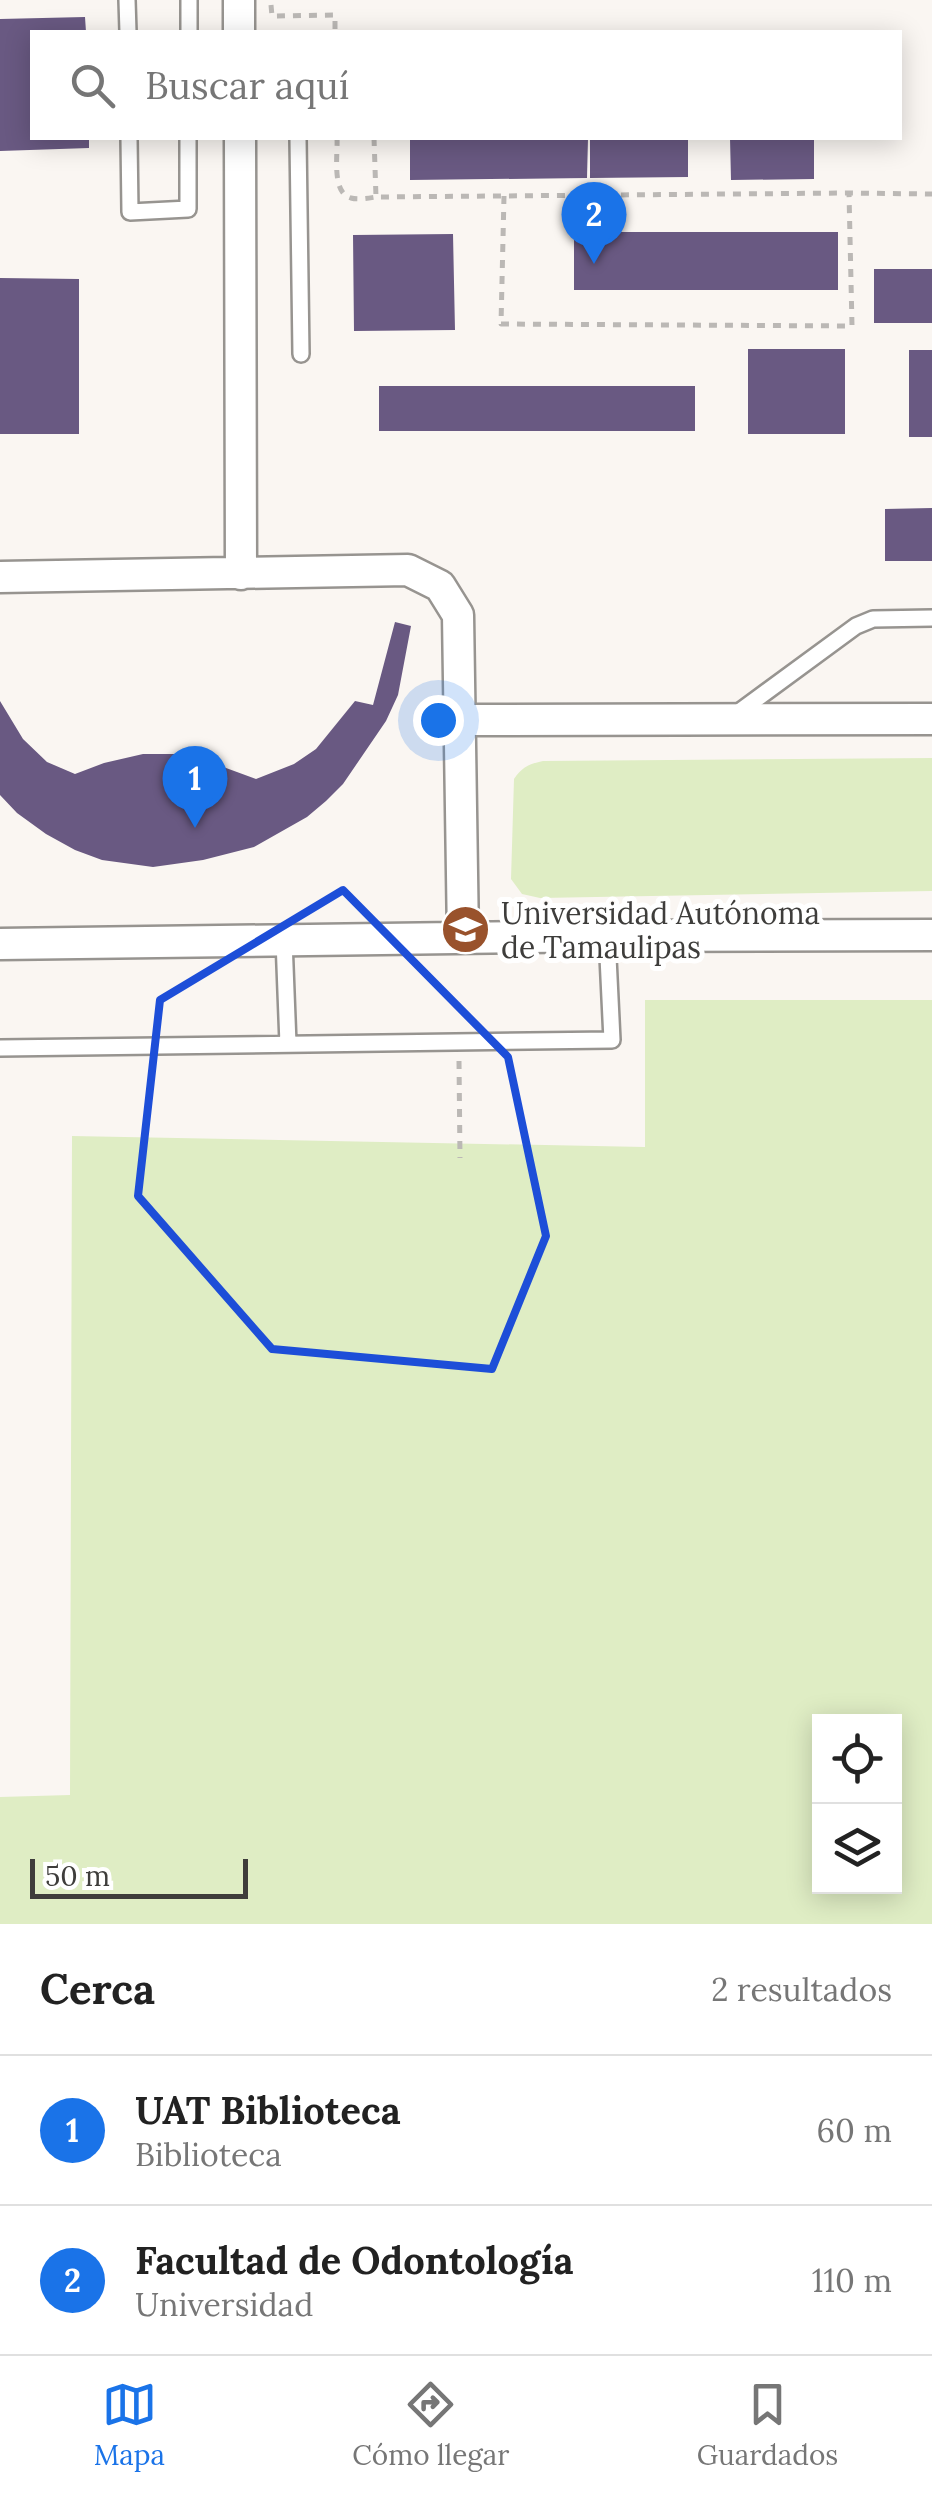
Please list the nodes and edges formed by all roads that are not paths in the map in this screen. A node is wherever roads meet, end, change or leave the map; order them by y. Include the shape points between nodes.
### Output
1 (128, 0) edge
2 (189, 0) edge
3 (239, 0) edge
4 (128, 30) edge
5 (188, 30) edge
6 (239, 30) edge
7 (130, 140) edge
8 (188, 140) edge
9 (240, 140) edge
10 (298, 140) edge
11 (301, 354) dead end
12 (241, 574) junction
13 (0, 576) edge
14 (932, 618) edge
15 (932, 718) edge
16 (729, 719) junction
17 (460, 720) junction
18 (932, 935) edge
19 (607, 936) junction
20 (463, 938) junction
21 (284, 940) junction
22 (0, 944) edge
23 (288, 1044) junction
24 (0, 1048) edge

1 - 4 lane
2 - 5 lane
3 - 6 street
7 - 8 lane via 130,212 188,209
9 - 12 street
10 - 11 lane
12 - 13 street
12 - 17 street via 408,570 440,586 458,615
14 - 16 lane via 873,619 856,626
15 - 16 street
16 - 17 street
17 - 20 street
18 - 19 street
19 - 20 street
19 - 23 lane via 612,1040
20 - 21 street
21 - 22 street
21 - 23 lane
23 - 24 lane

